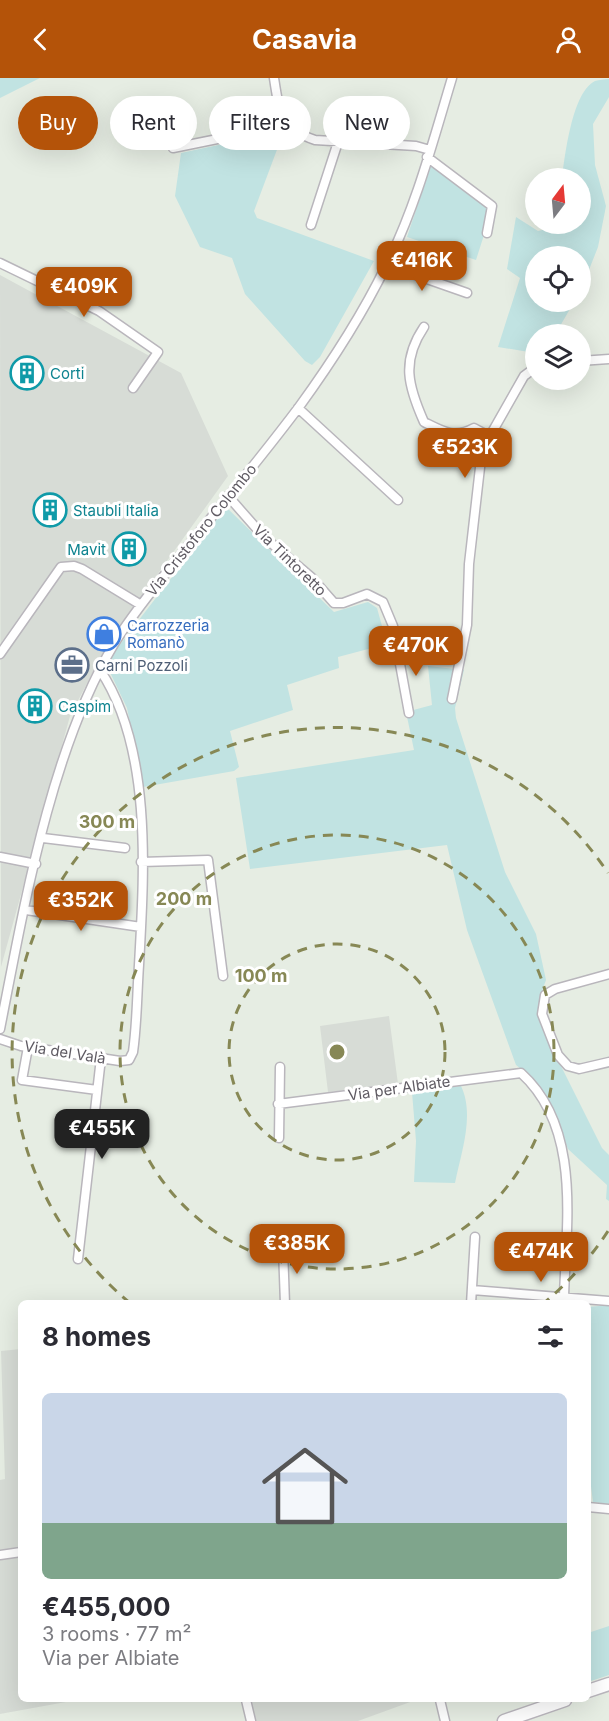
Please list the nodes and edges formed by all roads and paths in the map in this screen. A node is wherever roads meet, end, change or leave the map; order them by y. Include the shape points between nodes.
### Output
1 (274, 78) edge
2 (452, 78) edge
3 (278, 96) edge
4 (410, 146) edge
5 (335, 150) edge
6 (428, 154) junction
7 (311, 225) dead end
8 (487, 233) dead end
9 (0, 263) edge
10 (387, 265) junction
11 (467, 293) dead end
12 (424, 327) dead end
13 (609, 359) edge
14 (591, 360) edge
15 (525, 375) edge
16 (133, 388) dead end
17 (298, 408) junction
18 (489, 436) junction
19 (228, 496) junction
20 (398, 500) dead end
21 (141, 604) junction
22 (0, 654) edge
23 (100, 670) junction
24 (452, 699) dead end
25 (409, 713) dead end
26 (43, 838) junction
27 (125, 848) dead end
28 (0, 857) edge
29 (141, 862) junction
30 (36, 864) junction
31 (26, 910) junction
32 (141, 927) junction
33 (609, 974) edge
34 (223, 976) dead end
35 (7, 994) junction
36 (0, 1002) edge
37 (0, 1029) edge
38 (0, 1039) edge
39 (28, 1047) junction
40 (101, 1058) junction
41 (609, 1062) edge
42 (280, 1067) dead end
43 (97, 1090) junction
44 (278, 1104) junction
45 (279, 1138) dead end
46 (476, 1238) dead end
47 (283, 1248) dead end
48 (78, 1259) dead end
49 (472, 1290) junction
50 (564, 1297) junction
51 (285, 1300) edge
52 (471, 1300) edge
53 (609, 1300) edge
54 (591, 1507) edge
55 (609, 1509) edge
56 (18, 1553) edge
57 (0, 1556) edge
58 (609, 1684) edge
59 (591, 1690) edge
60 (246, 1702) edge
61 (440, 1702) edge
62 (558, 1702) edge
63 (251, 1721) edge
64 (445, 1721) edge
65 (504, 1721) edge

1 - 3 street
2 - 6 street, Via Cristoforo Colombo
4 - 6 street
5 - 7 street
6 - 8 street via 492,206
6 - 10 street, Via Cristoforo Colombo
9 - 16 street via 99,311 158,352
10 - 11 street
10 - 17 street, Via Cristoforo Colombo
12 - 18 street via 408,362 409,382 424,422 449,435 464,434 474,428
13 - 14 street
15 - 18 street
17 - 19 street, Via Cristoforo Colombo
17 - 20 street
18 - 24 street via 482,450 469,564 467,625
19 - 21 street, Via Cristoforo Colombo
19 - 25 street, Via Tintoretto via 264,537 311,577 334,603 367,594 383,602 397,645
21 - 22 street via 82,569 61,567
21 - 23 street, Via Cristoforo Colombo
23 - 26 street, Via Cristoforo Colombo via 69,741
23 - 29 street via 120,712 132,754 140,798
26 - 27 street
26 - 30 street, Via Cristoforo Colombo
28 - 30 street
29 - 32 street
29 - 34 street via 208,860
30 - 31 street, Via Cristoforo Colombo
31 - 32 street
31 - 35 street, Via Cristoforo Colombo
32 - 40 street, Via del Valà via 134,1048 125,1061
33 - 41 street via 555,989 545,995 542,1014 558,1055 568,1066 579,1069
35 - 36 street, Via Cristoforo Colombo
35 - 37 street
38 - 39 street, Via del Valà
39 - 40 street, Via del Valà
39 - 43 street via 22,1080
40 - 43 street
42 - 44 street
43 - 48 street
44 - 45 street
44 - 50 street, Via per Albiate via 521,1073 549,1113 565,1164
46 - 49 street
47 - 51 street
49 - 50 street
49 - 52 street
50 - 53 street
54 - 55 street
56 - 57 street
58 - 59 street
60 - 63 street
61 - 64 street
62 - 65 street

